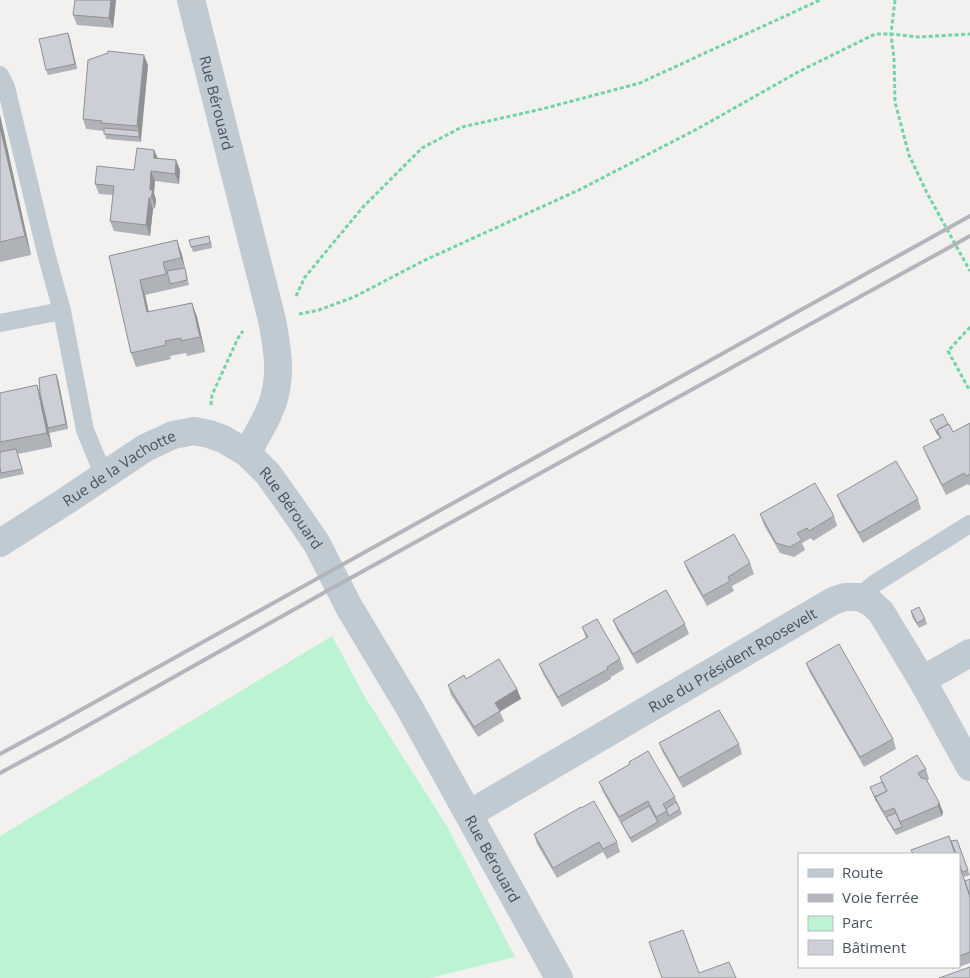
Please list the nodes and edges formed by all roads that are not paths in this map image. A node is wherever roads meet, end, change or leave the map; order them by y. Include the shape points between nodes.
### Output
1 (191, 0) edge
2 (0, 75) edge
3 (62, 311) junction
4 (0, 323) edge
5 (247, 453) junction
6 (104, 476) junction
7 (970, 524) edge
8 (0, 543) edge
9 (859, 597) junction
10 (970, 654) edge
11 (922, 680) junction
12 (970, 766) edge
13 (469, 814) junction
14 (555, 977) edge

1 - 5 street, Rue Bérouard via 279,318 276,390 270,410
2 - 3 lane via 6,87
3 - 4 lane
3 - 6 lane via 85,430
5 - 6 street, Rue de la Vachotte via 223,439 194,431 173,435 145,448
5 - 13 street, Rue Bérouard via 268,474 317,544
6 - 8 street, Rue de la Vachotte
7 - 9 lane via 874,584
9 - 11 street via 881,612
9 - 13 street, Rue du Président Roosevelt via 845,596 832,601
10 - 11 street
11 - 12 street
13 - 14 street, Rue Bérouard

